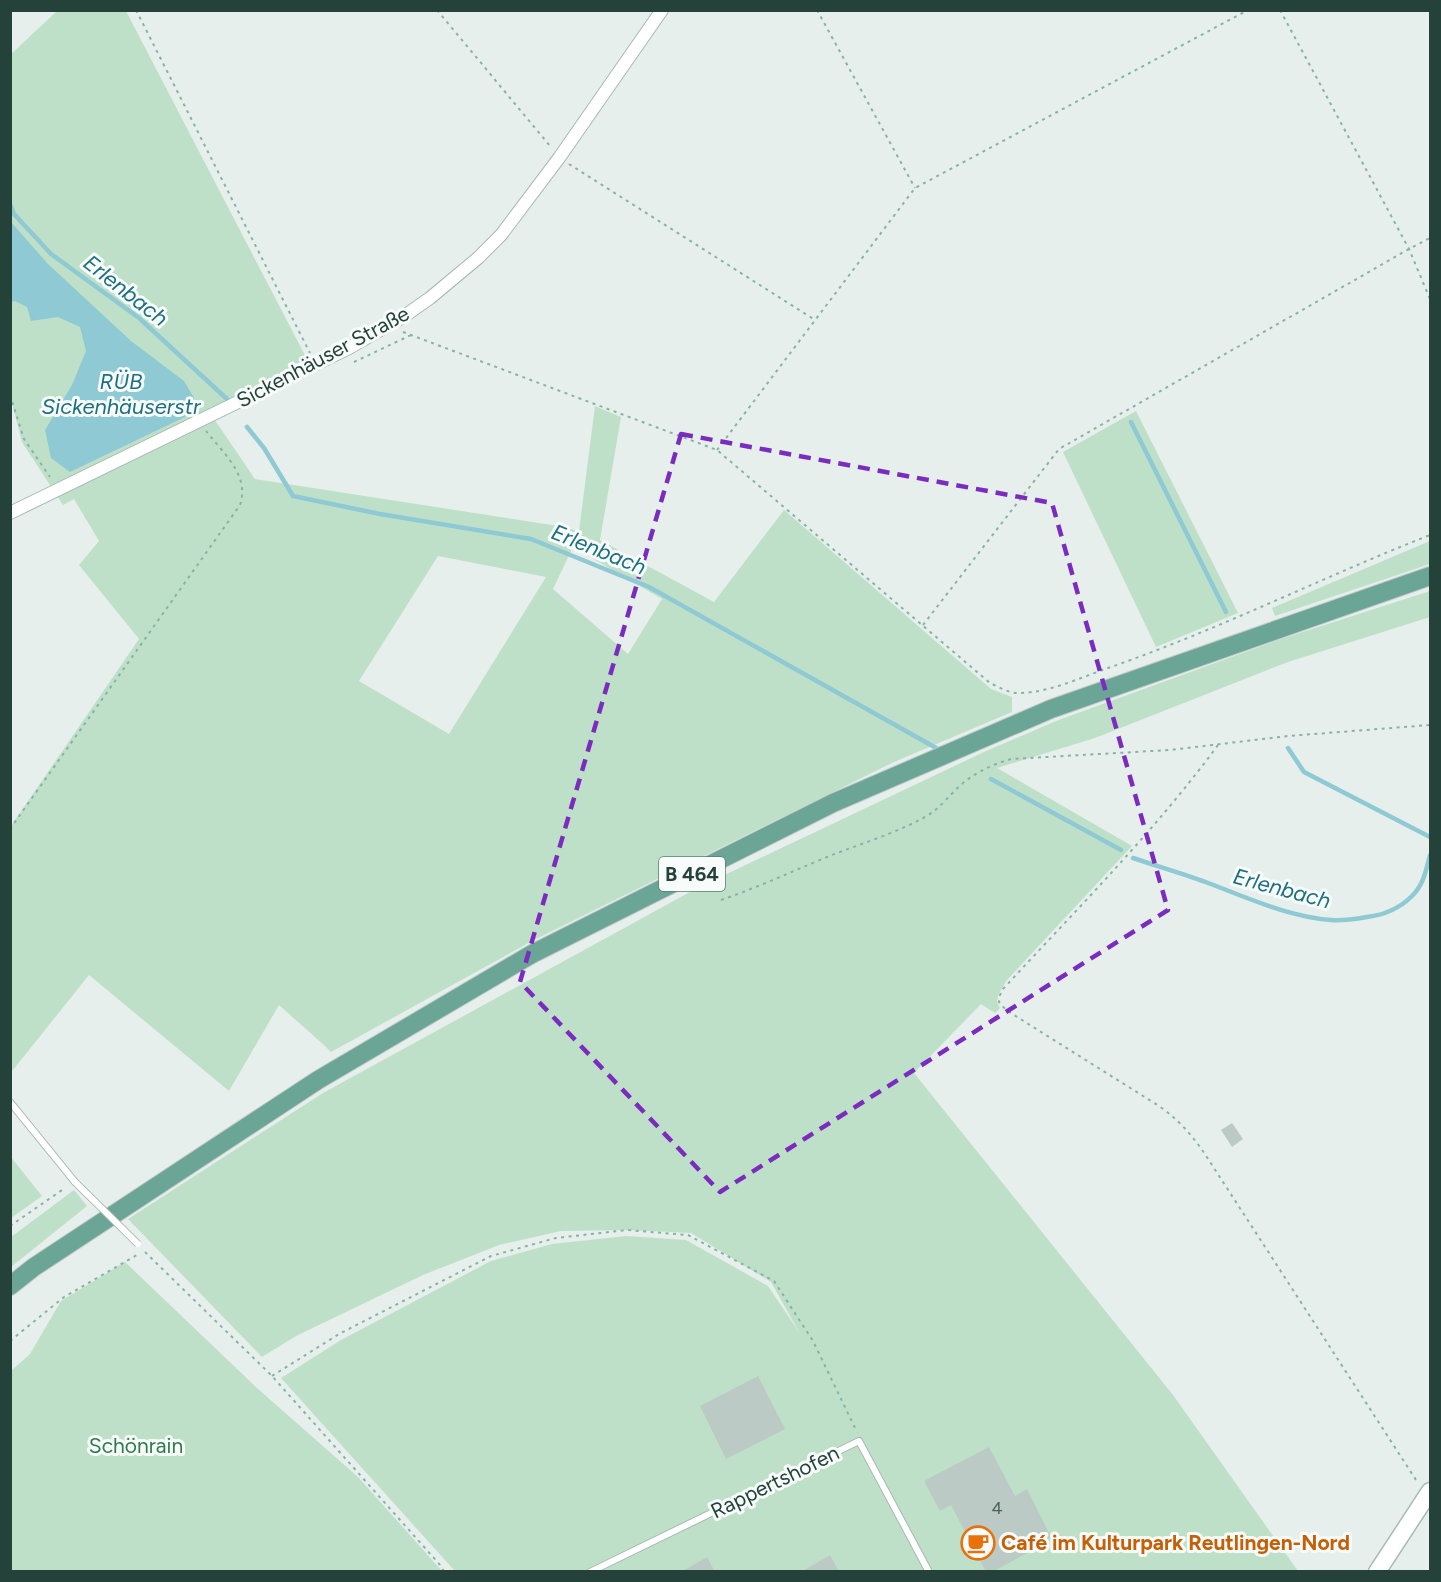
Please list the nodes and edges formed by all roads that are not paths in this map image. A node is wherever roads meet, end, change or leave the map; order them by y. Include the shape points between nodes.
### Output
1 (662, 10) edge
2 (10, 513) edge
3 (1431, 576) edge
4 (10, 1102) edge
5 (138, 1244) dead end
6 (10, 1286) edge
7 (1428, 1493) edge
8 (590, 1572) edge
9 (929, 1572) edge
10 (1377, 1572) edge

1 - 2 street, Sickenhäuser Straße via 501,235 430,298 349,348
3 - 6 main road, B 464 via 1051,709 823,808 532,954 318,1080
4 - 5 lane, bridge via 75,1182
7 - 10 street
8 - 9 lane, Rappertshofen via 859,1441

